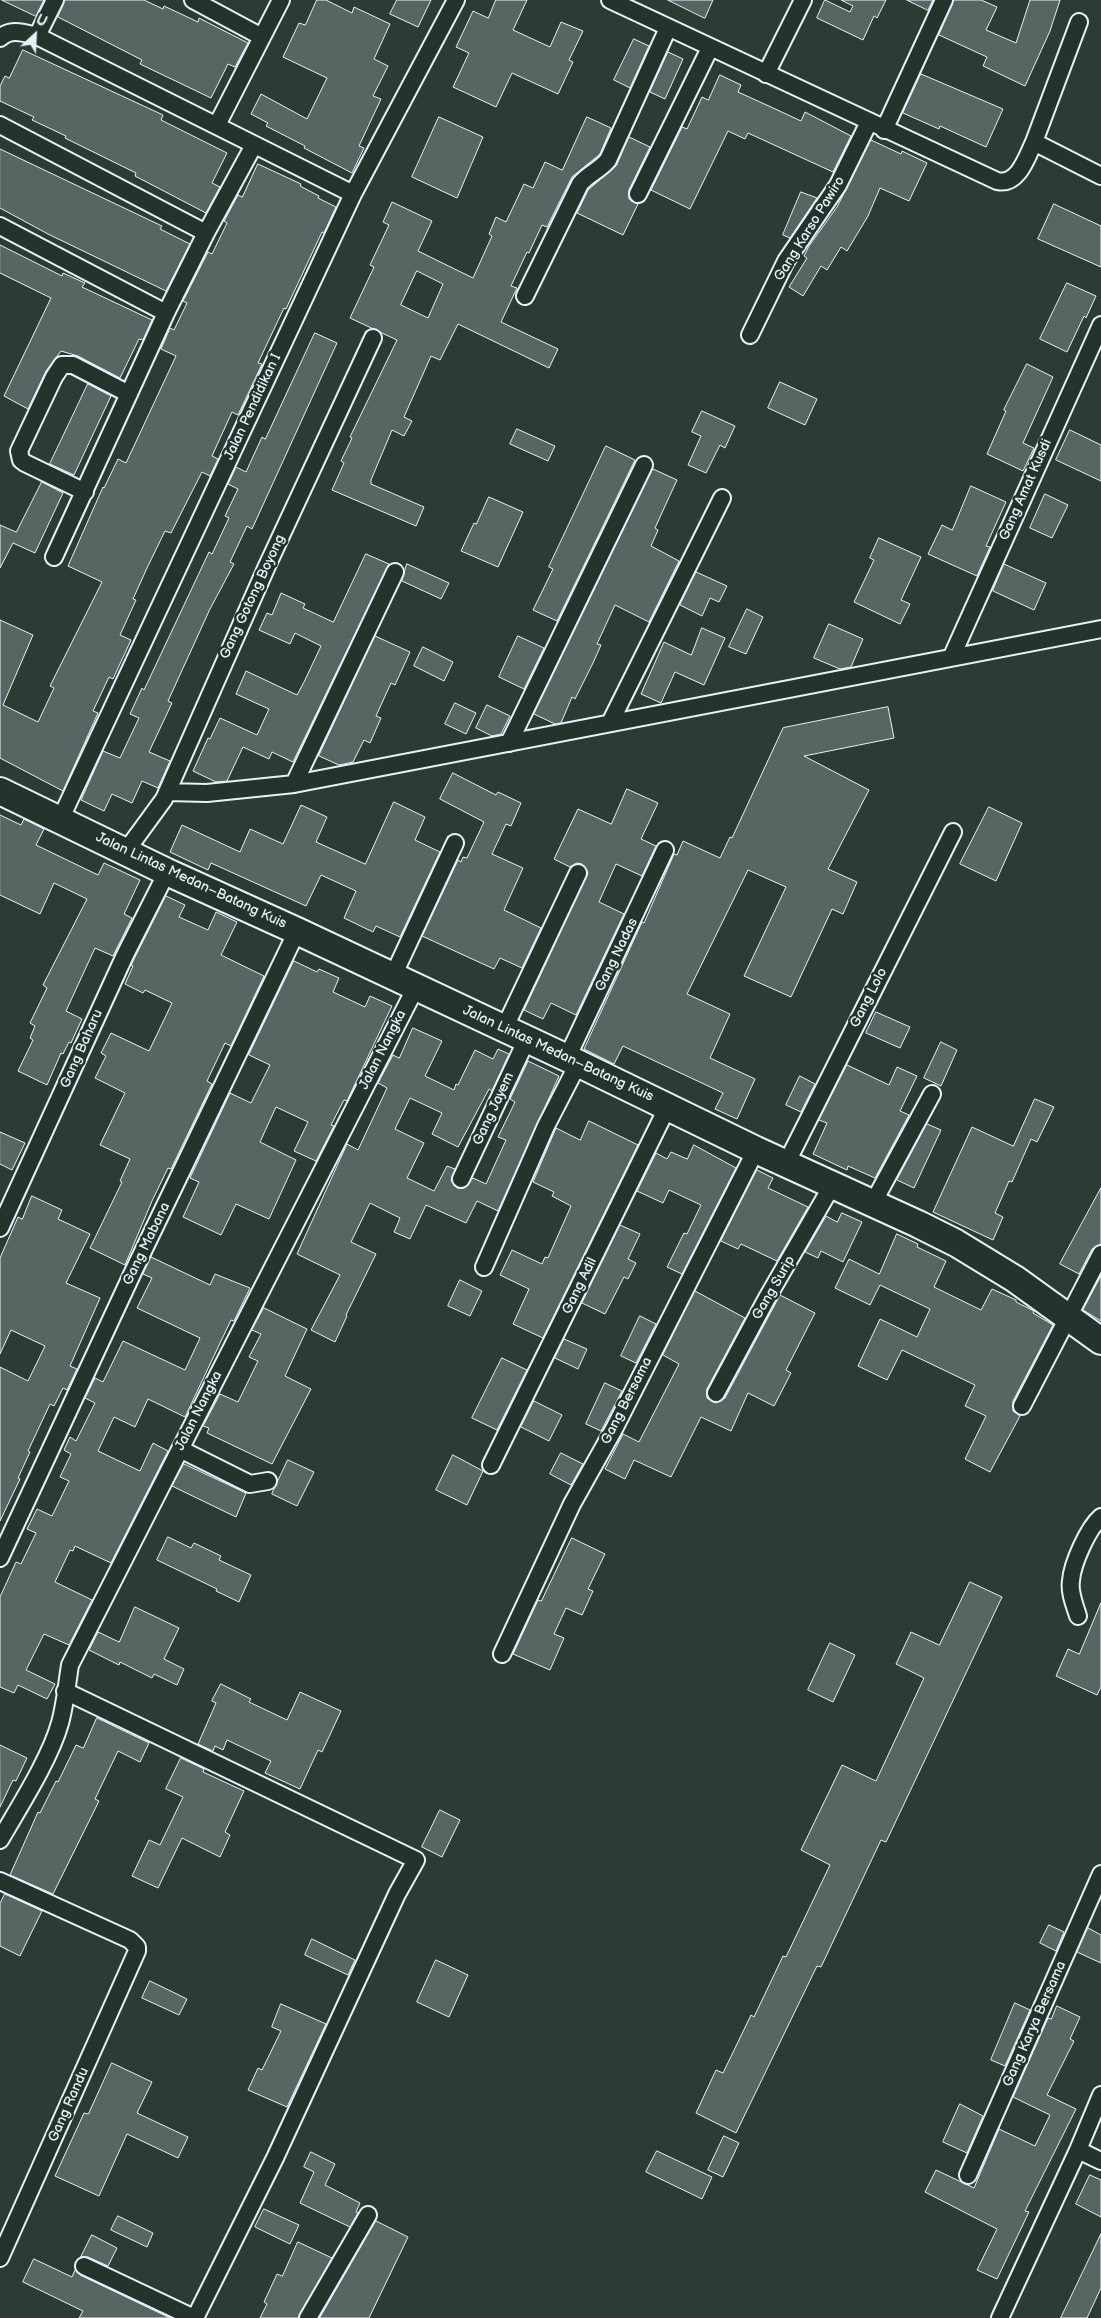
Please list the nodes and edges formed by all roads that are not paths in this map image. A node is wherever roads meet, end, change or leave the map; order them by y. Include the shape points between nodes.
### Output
1 (56, 0) edge
2 (193, 0) edge
3 (281, 0) edge
4 (456, 0) edge
5 (610, 0) edge
6 (803, 0) edge
7 (944, 0) edge
8 (1078, 22) dead end
9 (668, 28) junction
10 (37, 36) junction
11 (262, 37) junction
12 (0, 38) edge
13 (710, 48) junction
14 (766, 74) junction
15 (869, 122) junction
16 (0, 125) edge
17 (217, 125) junction
18 (884, 130) junction
19 (1034, 142) junction
20 (254, 145) junction
21 (1101, 176) edge
22 (353, 194) junction
23 (638, 194) dead end
24 (0, 226) edge
25 (206, 233) junction
26 (525, 296) dead end
27 (166, 314) junction
28 (1101, 325) edge
29 (750, 335) dead end
30 (373, 338) dead end
31 (129, 394) junction
32 (644, 465) dead end
33 (85, 492) junction
34 (722, 498) dead end
35 (54, 557) dead end
36 (395, 572) dead end
37 (1101, 629) edge
38 (952, 656) junction
39 (610, 722) junction
40 (509, 743) junction
41 (294, 784) junction
42 (0, 791) edge
43 (165, 795) junction
44 (80, 829) junction
45 (953, 832) dead end
46 (455, 843) dead end
47 (665, 850) dead end
48 (126, 851) junction
49 (167, 872) junction
50 (578, 874) dead end
51 (297, 931) junction
52 (404, 981) junction
53 (515, 1034) junction
54 (572, 1061) junction
55 (932, 1094) dead end
56 (668, 1106) junction
57 (756, 1150) junction
58 (786, 1164) junction
59 (462, 1179) dead end
60 (833, 1184) junction
61 (874, 1203) junction
62 (0, 1228) edge
63 (1101, 1254) edge
64 (484, 1268) dead end
65 (1067, 1316) junction
66 (1101, 1341) edge
67 (716, 1393) dead end
68 (1022, 1406) dead end
69 (180, 1449) junction
70 (491, 1466) dead end
71 (268, 1481) dead end
72 (1101, 1517) edge
73 (0, 1558) edge
74 (1078, 1616) dead end
75 (502, 1654) dead end
76 (65, 1691) junction
77 (0, 1840) edge
78 (1101, 1874) edge
79 (0, 1882) edge
80 (1101, 2095) edge
81 (1078, 2150) junction
82 (1101, 2161) edge
83 (968, 2175) dead end
84 (368, 2215) dead end
85 (0, 2258) edge
86 (84, 2266) dead end
87 (195, 2318) edge
88 (308, 2318) edge
89 (1000, 2318) edge

1 - 10 street
2 - 11 street
3 - 11 street
4 - 22 street, Jalan Pendidikan I
5 - 9 street
6 - 14 street
7 - 18 street
8 - 19 street
9 - 13 street
9 - 26 street via 608,160 580,184
10 - 12 street via 16,31
10 - 17 street
11 - 17 street
13 - 14 street
13 - 23 street
14 - 15 street
15 - 18 street
15 - 29 street, Gang Karso Pawiro via 838,185 786,261
16 - 25 street
17 - 20 street
18 - 19 street via 1002,182 1017,174
19 - 21 street
20 - 22 street
20 - 25 street
22 - 44 street, Jalan Pendidikan I
24 - 27 street
25 - 27 street
27 - 31 street
28 - 38 street, Gang Amat Kusdi
30 - 43 street, Gang Gotong Boyong via 266,566
31 - 33 street
31 - 33 street via 73,365 62,365 19,451 20,460
32 - 40 street
33 - 35 street
34 - 39 street
36 - 41 street
37 - 38 street
38 - 39 street
39 - 40 street
40 - 41 street
41 - 43 street
42 - 44 highway, Jalan Lintas Medan–Batang Kuis
43 - 48 street, Gang Gotong Boyong
44 - 48 highway, Jalan Lintas Medan–Batang Kuis
45 - 58 street, Gang Lolo
46 - 52 street, Jalan Nangka
47 - 54 street, Gang Nadas
48 - 49 highway, Jalan Lintas Medan–Batang Kuis
49 - 51 highway, Jalan Lintas Medan–Batang Kuis
49 - 62 street, Gang Baharu via 125,955
50 - 53 street, Gang Jayem
51 - 52 highway, Jalan Lintas Medan–Batang Kuis
51 - 73 street, Gang Mabana
52 - 53 highway, Jalan Lintas Medan–Batang Kuis
52 - 69 street, Jalan Nangka
53 - 54 highway, Jalan Lintas Medan–Batang Kuis
53 - 59 street, Gang Jayem
54 - 56 highway, Jalan Lintas Medan–Batang Kuis
54 - 64 street, Gang Nadas
55 - 61 street
56 - 57 highway, Jalan Lintas Medan–Batang Kuis
56 - 70 street, Gang Adil
57 - 58 highway, Jalan Lintas Medan–Batang Kuis
57 - 75 street, Gang Bersama via 614,1429 572,1504
58 - 60 highway, Jalan Lintas Medan–Batang Kuis
60 - 61 highway, Jalan Lintas Medan–Batang Kuis
60 - 67 street, Gang Surip
61 - 65 highway, Jalan Lintas Medan–Batang Kuis via 956,1243 1015,1278
63 - 65 street
65 - 66 highway, Jalan Lintas Medan–Batang Kuis
65 - 68 street
69 - 71 street via 250,1484
69 - 76 street, Jalan Nangka via 70,1665
72 - 74 street via 1093,1526 1070,1581
76 - 77 street, Jalan Nangka via 55,1737
76 - 87 street via 416,1860 397,1894 275,2158
78 - 83 street, Gang Karya Bersama
79 - 85 street, Gang Randu via 130,1940 136,1945 137,1952
80 - 81 street
81 - 82 street
81 - 89 street
84 - 88 street
86 - 87 street

